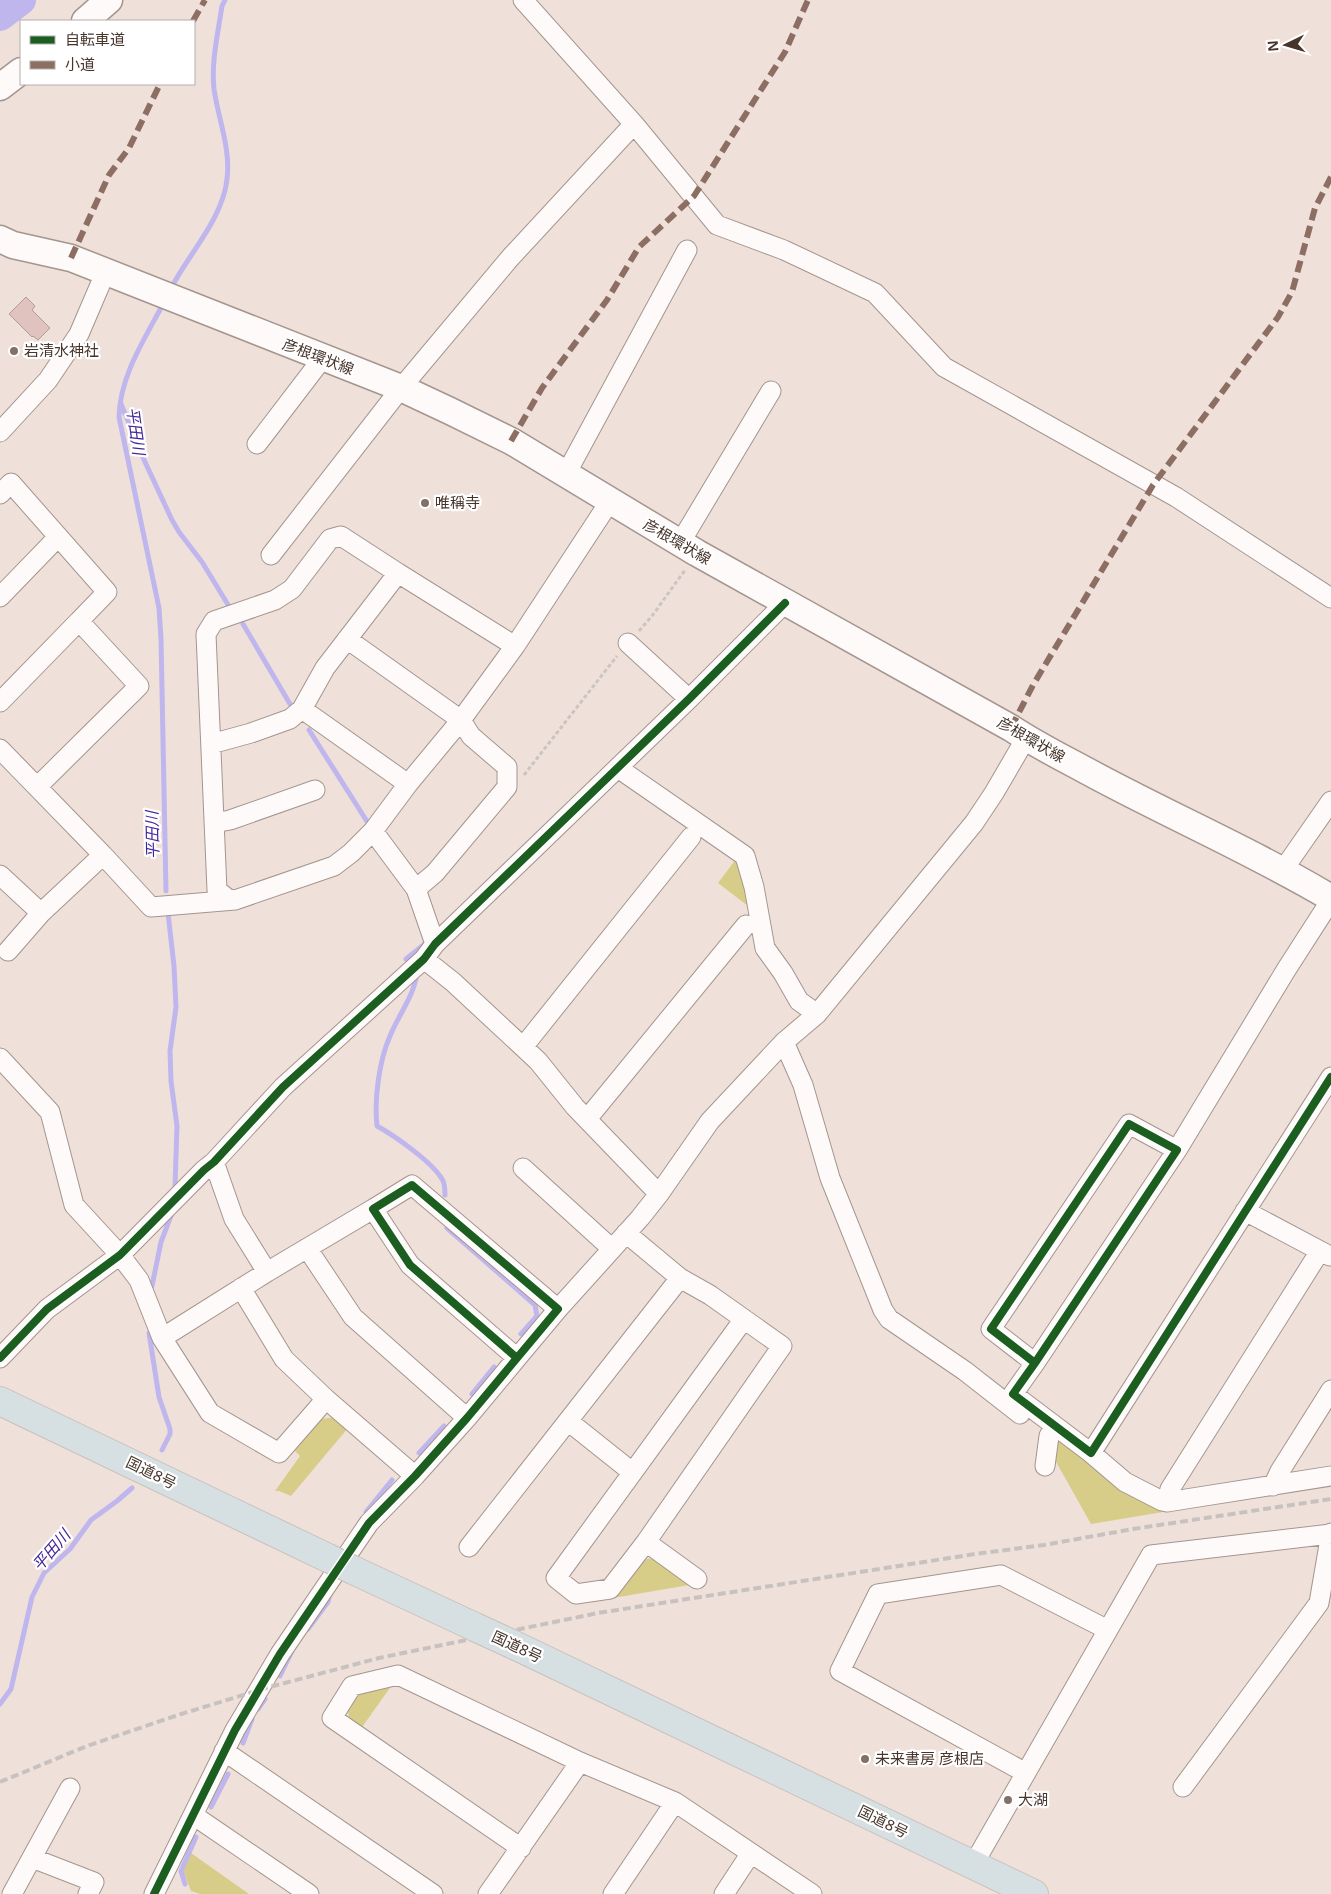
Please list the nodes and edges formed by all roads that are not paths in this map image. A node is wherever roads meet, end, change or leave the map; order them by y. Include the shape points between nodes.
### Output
1 (109, 0) edge
2 (523, 0) edge
3 (86, 20) edge
4 (20, 72) edge
5 (0, 87) edge
6 (634, 124) junction
7 (0, 240) edge
8 (687, 250) dead end
9 (106, 271) junction
10 (322, 358) junction
11 (401, 388) junction
12 (771, 392) dead end
13 (0, 432) edge
14 (258, 444) dead end
15 (566, 474) junction
16 (0, 494) edge
17 (610, 501) junction
18 (58, 537) junction
19 (688, 548) junction
20 (270, 555) dead end
21 (398, 573) junction
22 (0, 597) edge
23 (1331, 598) edge
24 (785, 603) junction
25 (79, 621) junction
26 (347, 639) junction
27 (628, 643) road end
28 (516, 646) junction
29 (689, 699) junction
30 (0, 702) edge
31 (302, 709) junction
32 (461, 720) junction
33 (1026, 738) junction
34 (211, 744) junction
35 (0, 749) edge
36 (618, 768) junction
37 (408, 784) junction
38 (36, 787) junction
39 (314, 790) dead end
40 (1331, 801) edge
41 (214, 823) junction
42 (373, 831) junction
43 (691, 836) dead end
44 (103, 855) junction
45 (1283, 870) junction
46 (0, 875) edge
47 (416, 889) junction
48 (1331, 899) edge
49 (234, 900) junction
50 (40, 913) junction
51 (746, 925) dead end
52 (429, 951) junction
53 (8, 952) dead end
54 (817, 1014) junction
55 (784, 1042) junction
56 (523, 1047) junction
57 (0, 1058) edge
58 (1331, 1077) edge
59 (587, 1119) junction
60 (1177, 1150) junction
61 (214, 1162) junction
62 (523, 1168) dead end
63 (659, 1194) junction
64 (373, 1209) junction
65 (1245, 1211) junction
66 (626, 1233) junction
67 (307, 1248) junction
68 (611, 1248) junction
69 (1326, 1254) edge
70 (120, 1255) junction
71 (267, 1272) junction
72 (680, 1278) junction
73 (241, 1288) junction
74 (558, 1309) junction
75 (744, 1319) junction
76 (162, 1338) junction
77 (0, 1358) edge
78 (517, 1358) junction
79 (1035, 1363) junction
80 (1331, 1390) edge
81 (326, 1398) junction
82 (0, 1401) edge
83 (467, 1418) junction
84 (568, 1421) junction
85 (1052, 1431) junction
86 (1091, 1453) junction
87 (1045, 1466) dead end
88 (632, 1472) junction
89 (415, 1476) junction
90 (1331, 1476) edge
91 (1273, 1486) junction
92 (1167, 1502) junction
93 (1331, 1534) edge
94 (646, 1542) junction
95 (469, 1547) dead end
96 (697, 1579) dead end
97 (1108, 1630) junction
98 (224, 1751) junction
99 (580, 1762) junction
100 (1026, 1773) junction
101 (1183, 1787) dead end
102 (70, 1788) dead end
103 (675, 1802) junction
104 (193, 1815) junction
105 (521, 1848) junction
106 (751, 1853) junction
107 (32, 1858) junction
108 (973, 1865) junction
109 (159, 1893) edge
110 (306, 1893) edge
111 (12, 1894) edge
112 (88, 1894) edge
113 (433, 1894) edge
114 (488, 1894) edge
115 (613, 1894) edge
116 (724, 1894) edge
117 (812, 1894) edge
118 (1034, 1894) edge

1 - 3 main road
2 - 6 street
4 - 5 main road
6 - 11 street via 510,258
6 - 23 street via 717,225 784,250 875,293 944,367 1176,497
7 - 9 main road, 彦根環状線 via 71,258
8 - 15 street
9 - 10 main road, 彦根環状線
9 - 13 street via 79,334 48,380
10 - 11 main road, 彦根環状線
10 - 14 street
11 - 15 main road, 彦根環状線 via 511,441
11 - 20 street
12 - 19 street
15 - 17 main road, 彦根環状線
16 - 18 street via 11,483
17 - 19 main road, 彦根環状線
17 - 28 street
18 - 22 street
18 - 25 street via 107,592
19 - 24 main road, 彦根環状線
21 - 26 street
21 - 28 street
21 - 34 street via 341,536 330,539 292,588 275,600 214,622 206,634
24 - 29 street
24 - 33 main road, 彦根環状線
25 - 30 street
25 - 38 street via 139,686
26 - 31 street via 325,668
26 - 32 street
27 - 29 street
28 - 32 street
29 - 36 street
31 - 34 street via 290,719 251,734
31 - 37 street
32 - 37 street
32 - 47 street via 471,736 506,768 507,787 435,873
33 - 45 main road, 彦根環状線
33 - 54 street via 974,822
34 - 41 street
35 - 38 street
36 - 52 street
36 - 54 street via 745,856 765,948 799,1001
37 - 42 street
38 - 44 street
39 - 41 street
40 - 45 street
41 - 49 street via 216,886 222,894
42 - 47 street
42 - 49 street via 334,866
43 - 56 street
44 - 49 street via 151,907
44 - 50 street
45 - 48 main road, 彦根環状線
46 - 50 street
47 - 52 street
48 - 60 street
50 - 53 street
51 - 59 street
52 - 56 street via 453,982
52 - 61 street via 283,1087
54 - 55 street
55 - 63 street via 710,1121
55 - 85 street via 804,1085 830,1178 871,1282 890,1319
56 - 59 street
57 - 70 street via 50,1112 74,1205
58 - 65 street
59 - 63 street
60 - 79 street
60 - 79 street via 1129,1124 992,1329
61 - 70 street
61 - 71 street via 234,1219
62 - 68 street
63 - 66 street
64 - 67 street
64 - 74 street via 412,1185
64 - 78 street via 410,1265
65 - 69 street
65 - 86 street
66 - 68 street
66 - 72 street
67 - 71 street
67 - 83 street via 352,1317
68 - 74 street
69 - 92 street via 1170,1489
70 - 76 street via 138,1280
70 - 77 street via 47,1309
71 - 73 street
72 - 75 street
72 - 84 street
73 - 76 street
73 - 81 street via 284,1359
74 - 78 street
75 - 88 street
75 - 94 street via 782,1346
76 - 81 street via 210,1413 279,1454
78 - 83 street
79 - 85 street via 1013,1394
80 - 91 street
81 - 89 street
82 - 108 highway, 国道8号, bridge
83 - 89 street
84 - 88 street
84 - 95 street
85 - 86 street
85 - 87 street
86 - 92 street via 1125,1482
88 - 94 street via 556,1578 576,1594 610,1588
89 - 98 street via 369,1523 280,1654
90 - 91 street
91 - 92 street
93 - 97 street via 1151,1555
93 - 101 street via 1319,1602
94 - 96 street
97 - 100 street
97 - 100 street via 1002,1575 878,1594 840,1671
98 - 104 street
98 - 113 street
99 - 103 street
99 - 105 street
99 - 105 street via 398,1675 352,1686 332,1718
100 - 108 street
102 - 107 street
103 - 106 street
103 - 115 street
104 - 109 street
104 - 110 street
105 - 114 street
106 - 116 street
106 - 117 street
107 - 111 street
107 - 112 street via 94,1882
108 - 118 highway, 国道8号

